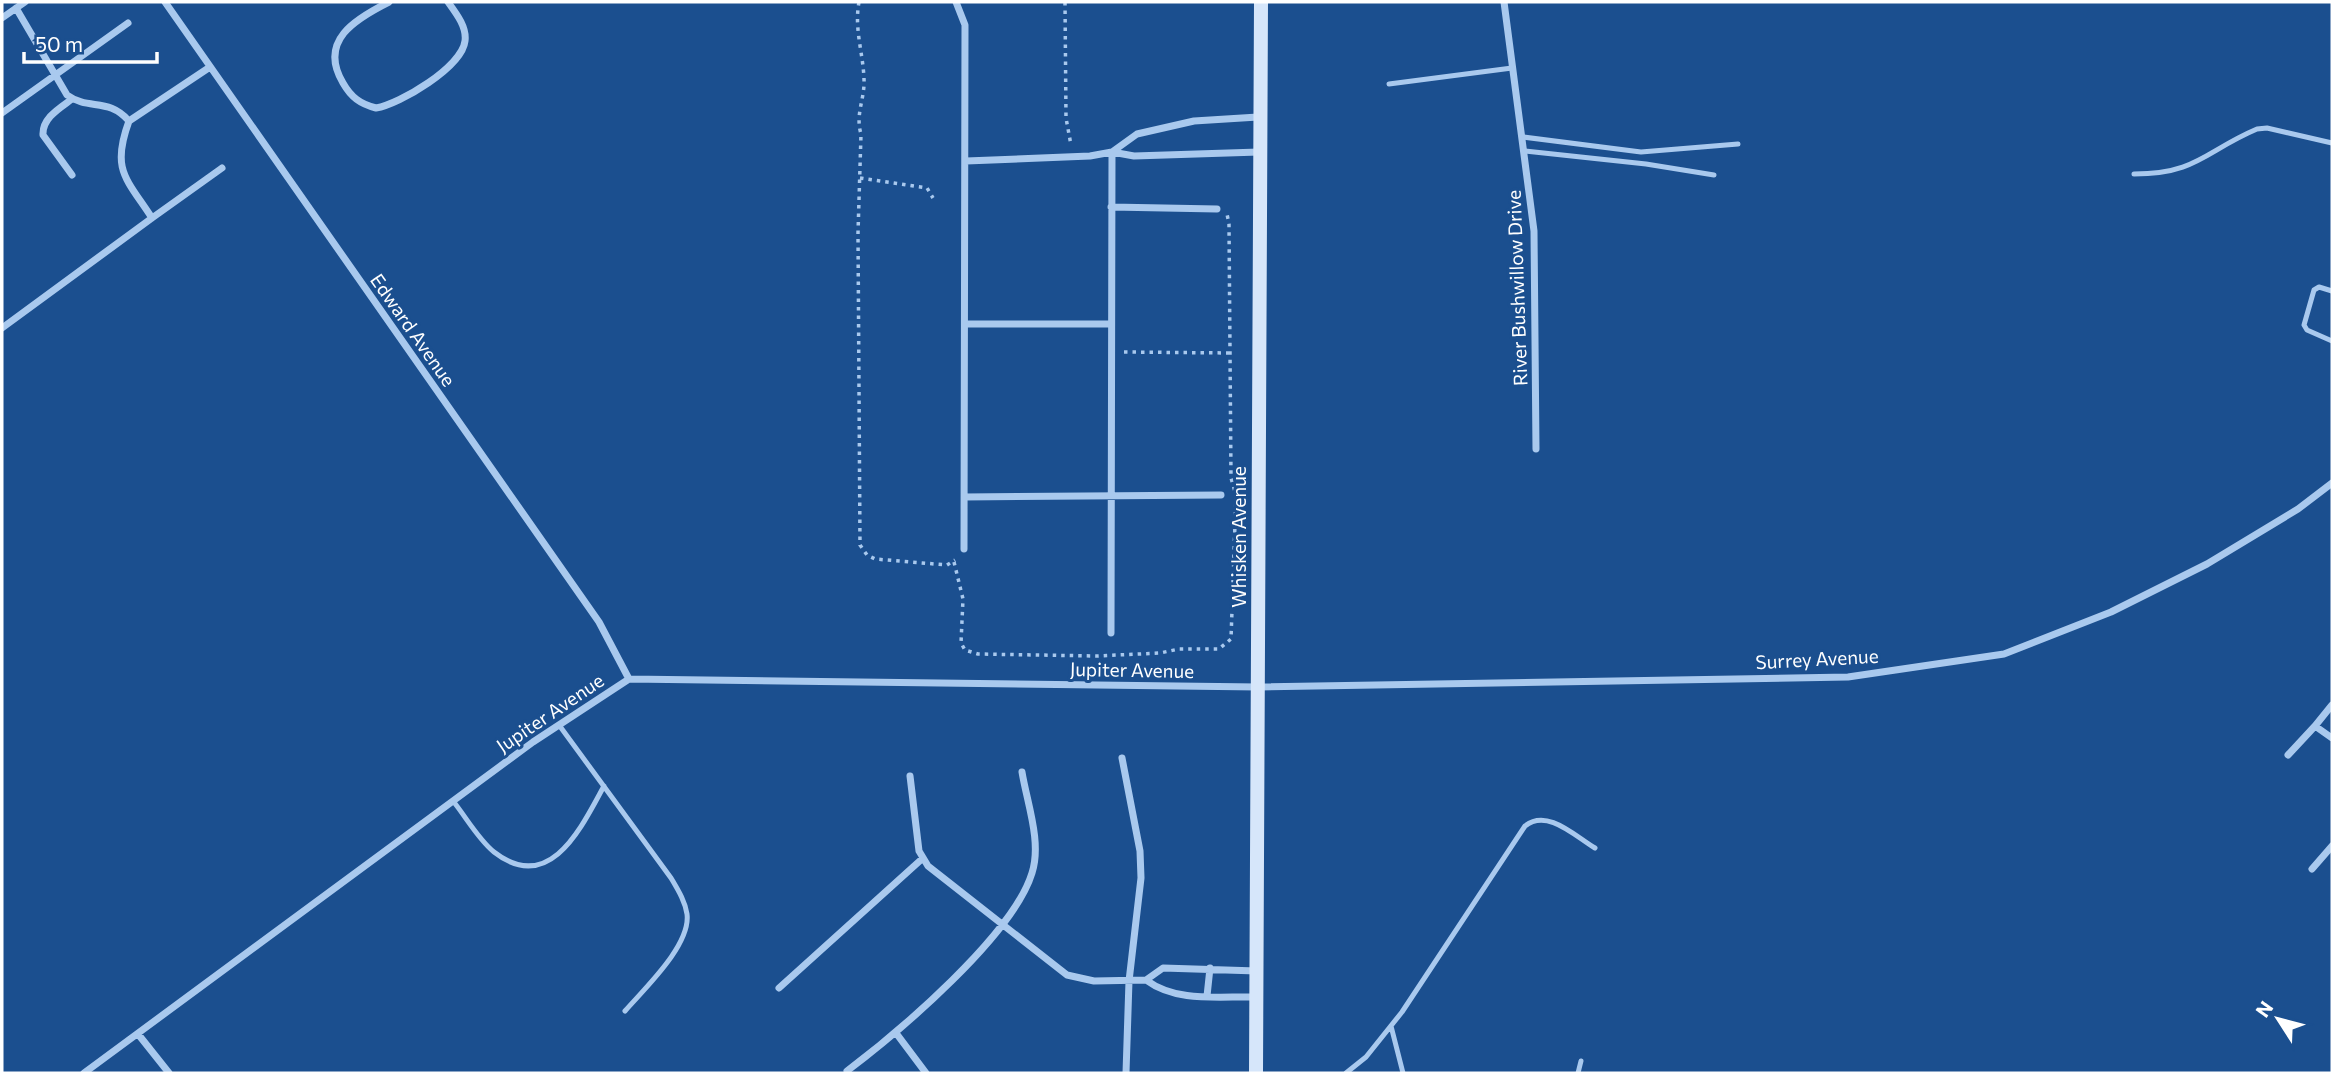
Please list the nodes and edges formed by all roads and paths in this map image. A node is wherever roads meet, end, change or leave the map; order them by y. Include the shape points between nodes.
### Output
1 (25, 2) edge
2 (165, 2) edge
3 (388, 2) edge
4 (447, 2) edge
5 (859, 2) edge
6 (956, 2) edge
7 (1065, 2) edge
8 (1261, 2) edge
9 (1504, 2) edge
10 (16, 8) junction
11 (2, 18) edge
12 (128, 23) dead end
13 (210, 67) junction
14 (1512, 68) junction
15 (56, 76) junction
16 (1389, 84) dead end
17 (72, 99) junction
18 (2, 113) edge
19 (1258, 117) junction
20 (129, 121) junction
21 (1523, 137) junction
22 (2332, 143) edge
23 (1738, 144) dead end
24 (1525, 151) junction
25 (1112, 152) junction
26 (1259, 152) junction
27 (1071, 157) junction
28 (966, 161) junction
29 (222, 168) dead end
30 (2134, 174) dead end
31 (72, 175) dead end
32 (1714, 175) dead end
33 (860, 178) junction
34 (933, 198) dead end
35 (1111, 207) junction
36 (1217, 209) joint
37 (152, 218) junction
38 (2332, 291) edge
39 (965, 324) junction
40 (1111, 324) junction
41 (2, 328) edge
42 (2332, 341) edge
43 (1111, 351) junction
44 (1231, 353) junction
45 (1536, 449) dead end
46 (2332, 483) edge
47 (1221, 495) dead end
48 (1112, 496) junction
49 (964, 497) junction
50 (964, 549) joint
51 (954, 562) junction
52 (1111, 633) dead end
53 (629, 680) junction
54 (1258, 687) junction
55 (2332, 705) edge
56 (559, 725) junction
57 (2315, 726) junction
58 (2332, 738) edge
59 (2288, 755) dead end
60 (1122, 758) dead end
61 (1022, 772) dead end
62 (909, 776) dead end
63 (604, 786) junction
64 (453, 801) junction
65 (2332, 846) edge
66 (1595, 848) dead end
67 (923, 858) junction
68 (2312, 869) dead end
69 (1003, 926) junction
70 (1210, 968) junction
71 (1257, 971) junction
72 (1146, 980) junction
73 (1129, 981) junction
74 (779, 988) dead end
75 (1207, 996) junction
76 (1257, 997) junction
77 (625, 1011) dead end
78 (1391, 1026) junction
79 (896, 1033) junction
80 (138, 1034) junction
81 (1581, 1061) dead end
82 (847, 1071) dead end
83 (84, 1073) edge
84 (169, 1073) edge
85 (926, 1073) edge
86 (1126, 1073) edge
87 (1256, 1073) edge
88 (1346, 1073) edge
89 (1403, 1073) edge
90 (1578, 1073) edge

1 - 10 street
2 - 13 street, Edward Avenue
3 - 4 street via 351,25 334,55 337,73 350,96 376,108 416,90 463,50 463,27
5 - 33 path via 857,35 864,80 857,120
6 - 28 street via 965,25
7 - 27 path
8 - 19 street, Whisken Avenue
9 - 14 street, River Bushwillow Drive
10 - 11 street
10 - 15 street
12 - 15 street
13 - 20 street
13 - 53 street, Edward Avenue via 599,622
14 - 16 lane
14 - 21 street, River Bushwillow Drive
15 - 17 street
15 - 18 street
17 - 20 street via 114,107
17 - 31 street via 43,129
19 - 25 street via 1194,121 1137,134
19 - 26 street, Whisken Avenue
20 - 37 street via 120,162
21 - 23 lane via 1641,152
21 - 24 street, River Bushwillow Drive
22 - 30 lane via 2257,129 2182,170
24 - 32 lane
24 - 45 street, River Bushwillow Drive via 1534,231
25 - 26 street via 1134,156
25 - 27 street
25 - 35 street
26 - 54 street, Whisken Avenue
27 - 28 street
28 - 39 street
29 - 37 street
33 - 34 path via 927,188
33 - 51 path via 860,545 875,559
35 - 36 street
35 - 40 street
36 - 44 path via 1227,214 1229,225
37 - 41 street
38 - 42 lane via 2314,290 2304,326
39 - 40 street
39 - 49 street
40 - 43 street
43 - 44 path
43 - 48 street
44 - 51 path via 1231,478 1236,495 1231,639 1226,645 1097,656 965,650 961,643 963,599
46 - 54 street, Surrey Avenue via 2207,564 2111,612 2004,654 1847,677
47 - 48 street
48 - 49 street
48 - 52 street
49 - 50 street
50 - 51 path
53 - 54 street, Jupiter Avenue
53 - 56 street, Jupiter Avenue
54 - 71 street, Whisken Avenue
55 - 57 street
56 - 63 lane
56 - 64 street, Jupiter Avenue
57 - 58 street
57 - 59 street
60 - 73 street via 1141,878
61 - 69 street via 1036,847 1033,872
62 - 67 street
63 - 64 lane via 567,847 543,863 527,866 508,862 492,850
63 - 77 lane via 671,878 687,916 686,931 674,953
64 - 80 street, Jupiter Avenue
65 - 68 street
66 - 78 lane via 1554,822 1541,819 1525,826
67 - 69 street
67 - 74 street
69 - 73 street via 1068,975
69 - 79 street
70 - 71 street
70 - 72 street via 1163,968
70 - 75 street
71 - 76 street, Whisken Avenue
72 - 73 street
72 - 75 street via 1163,992
73 - 86 street
75 - 76 street
76 - 87 street, Whisken Avenue
78 - 88 lane
78 - 89 lane
79 - 82 street
79 - 85 street
80 - 83 street, Jupiter Avenue
80 - 84 street
81 - 90 lane

